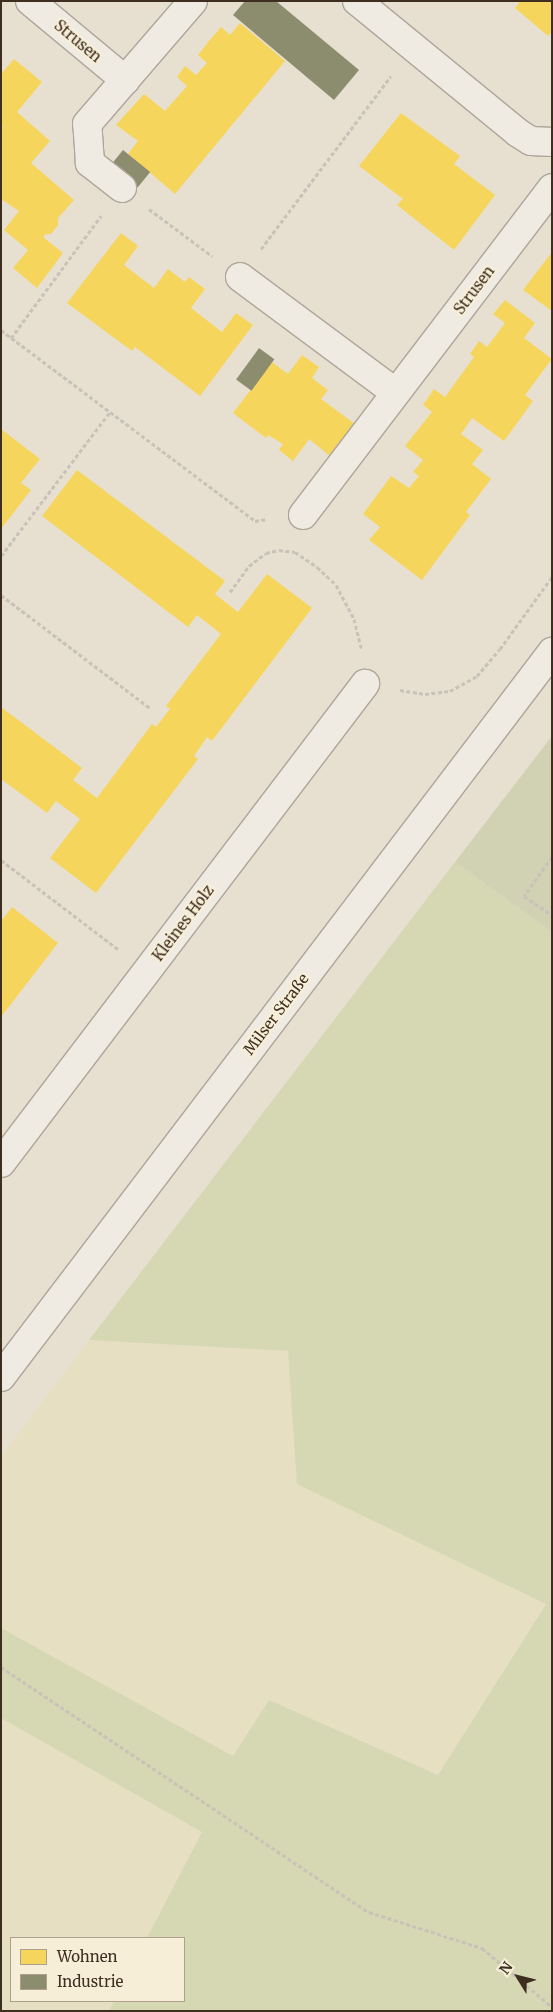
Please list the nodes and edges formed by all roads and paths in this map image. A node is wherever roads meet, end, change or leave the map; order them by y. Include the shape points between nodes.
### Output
1 (30, 1) edge
2 (193, 1) edge
3 (357, 1) edge
4 (412, 48) junction
5 (125, 80) junction
6 (552, 142) edge
7 (122, 188) junction
8 (552, 188) edge
9 (240, 276) junction
10 (1, 330) edge
11 (11, 338) junction
12 (396, 393) junction
13 (110, 412) junction
14 (303, 515) joint
15 (1, 556) edge
16 (552, 577) edge
17 (230, 592) dead end
18 (1, 595) edge
19 (552, 652) edge
20 (365, 684) junction
21 (150, 708) dead end
22 (552, 857) edge
23 (1, 860) edge
24 (552, 915) edge
25 (147, 971) junction
26 (1, 1163) edge
27 (1, 1377) edge
28 (1, 1667) edge
29 (552, 2007) edge

1 - 5 street, Strusen
2 - 5 street
3 - 4 street
4 - 6 street via 518,133 531,141
4 - 9 path
5 - 7 street via 87,124 90,163
7 - 9 path
7 - 11 path
8 - 12 street, Strusen
9 - 12 street
10 - 11 path
11 - 13 path
12 - 14 street, Strusen
13 - 14 path via 255,521
13 - 15 path
16 - 20 path via 500,650 477,676 450,691 425,694
17 - 20 path via 249,566 266,553 279,550 295,552 336,585 360,638
18 - 21 path
19 - 27 street, Milser Straße
20 - 25 street, Kleines Holz
22 - 24 path via 524,896
23 - 25 path
25 - 26 street, Kleines Holz
28 - 29 path via 369,1912 482,1948

